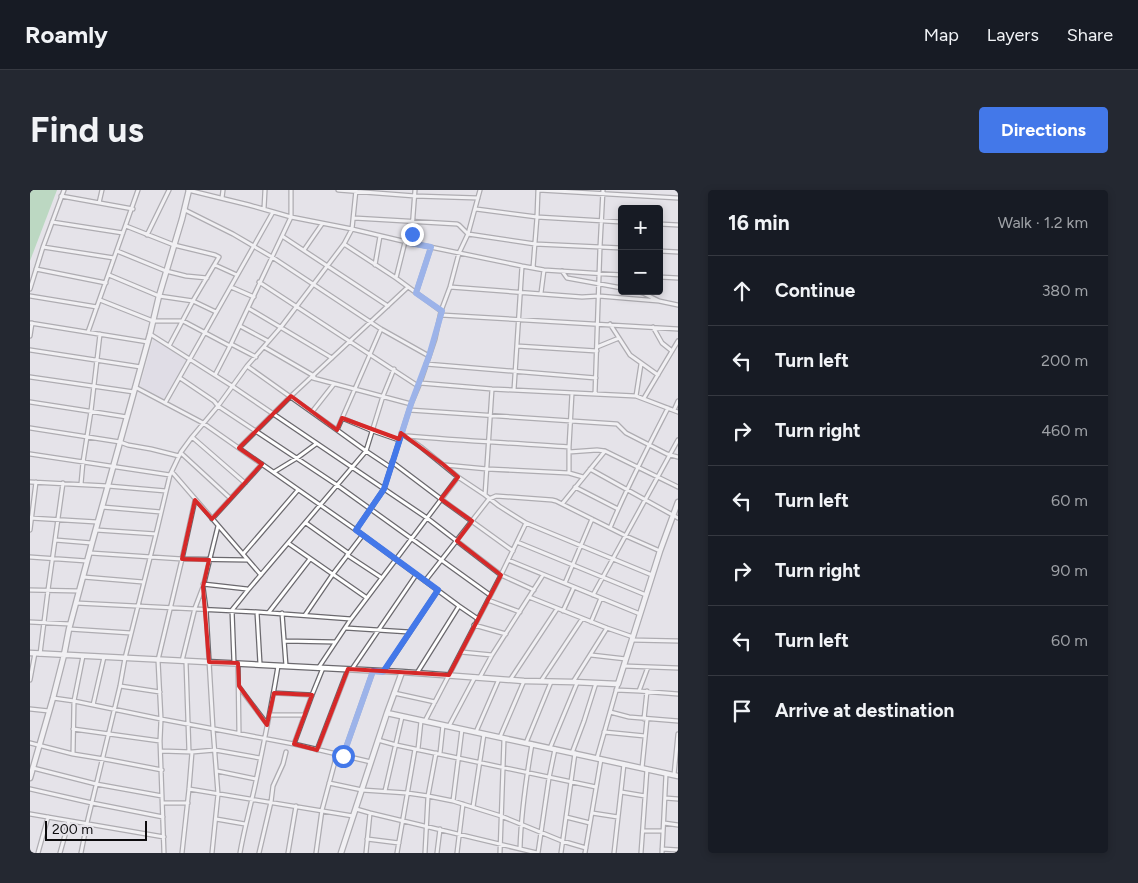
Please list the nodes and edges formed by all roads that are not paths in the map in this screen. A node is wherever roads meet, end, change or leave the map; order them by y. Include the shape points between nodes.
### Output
1 (64, 190) edge
2 (102, 190) edge
3 (138, 190) edge
4 (169, 190) edge
5 (223, 190) edge
6 (265, 190) edge
7 (291, 190) edge
8 (338, 190) edge
9 (416, 190) edge
10 (480, 190) edge
11 (539, 190) edge
12 (191, 191) edge
13 (356, 191) edge
14 (603, 192) edge
15 (61, 196) junction
16 (415, 196) junction
17 (222, 198) junction
18 (478, 198) junction
19 (678, 198) edge
20 (99, 203) junction
21 (133, 208) junction
22 (264, 209) junction
23 (476, 209) junction
24 (185, 210) junction
25 (273, 212) junction
26 (291, 217) junction
27 (537, 217) junction
28 (354, 218) junction
29 (601, 221) junction
30 (52, 222) junction
31 (413, 222) junction
32 (618, 222) edge
33 (322, 224) junction
34 (663, 224) edge
35 (678, 225) edge
36 (126, 226) junction
37 (352, 229) junction
38 (123, 233) junction
39 (468, 234) junction
40 (147, 235) junction
41 (282, 236) junction
42 (380, 236) junction
43 (405, 242) junction
44 (410, 243) junction
45 (344, 244) junction
46 (535, 244) junction
47 (174, 246) junction
48 (253, 246) junction
49 (42, 247) junction
50 (431, 247) junction
51 (600, 247) junction
52 (618, 248) edge
53 (304, 250) junction
54 (117, 251) junction
55 (663, 251) edge
56 (678, 252) edge
57 (459, 253) junction
58 (272, 256) junction
59 (114, 258) junction
60 (215, 265) junction
61 (328, 265) junction
62 (375, 265) junction
63 (522, 266) junction
64 (533, 268) junction
65 (36, 269) junction
66 (544, 270) junction
67 (166, 271) junction
68 (561, 271) junction
69 (109, 274) junction
70 (599, 274) junction
71 (237, 275) junction
72 (618, 275) edge
73 (663, 277) edge
74 (207, 278) junction
75 (396, 278) junction
76 (678, 278) edge
77 (106, 282) junction
78 (259, 282) junction
79 (600, 283) junction
80 (313, 284) junction
81 (231, 287) junction
82 (408, 287) junction
83 (450, 287) junction
84 (618, 287) edge
85 (30, 290) edge
86 (519, 292) junction
87 (416, 293) junction
88 (541, 293) junction
89 (647, 295) edge
90 (30, 296) edge
91 (159, 296) junction
92 (254, 296) junction
93 (599, 296) junction
94 (100, 300) junction
95 (193, 301) junction
96 (659, 301) junction
97 (678, 305) edge
98 (297, 306) junction
99 (388, 306) junction
100 (97, 307) junction
101 (248, 308) junction
102 (216, 312) junction
103 (441, 313) junction
104 (518, 319) junction
105 (153, 321) junction
106 (183, 321) junction
107 (371, 322) junction
108 (31, 323) edge
109 (598, 324) junction
110 (610, 324) junction
111 (240, 326) junction
112 (281, 327) junction
113 (653, 328) junction
114 (381, 329) junction
115 (678, 329) edge
116 (88, 332) junction
117 (100, 334) junction
118 (150, 334) junction
119 (205, 334) junction
120 (30, 336) edge
121 (618, 338) junction
122 (268, 341) junction
123 (350, 341) junction
124 (678, 341) edge
125 (148, 342) junction
126 (230, 345) junction
127 (169, 346) junction
128 (517, 346) junction
129 (264, 347) junction
130 (597, 349) junction
131 (30, 350) edge
132 (672, 351) junction
133 (371, 355) junction
134 (429, 356) junction
135 (256, 357) junction
136 (332, 358) junction
137 (97, 360) junction
138 (190, 360) junction
139 (426, 364) junction
140 (642, 364) junction
141 (248, 366) junction
142 (141, 367) junction
143 (394, 370) junction
144 (515, 372) junction
145 (214, 375) junction
146 (658, 375) junction
147 (30, 377) edge
148 (313, 377) junction
149 (180, 378) junction
150 (596, 378) junction
151 (334, 384) junction
152 (419, 384) junction
153 (94, 386) junction
154 (232, 386) junction
155 (134, 389) junction
156 (492, 389) junction
157 (354, 390) junction
158 (514, 390) junction
159 (572, 394) junction
160 (595, 394) junction
161 (291, 396) junction
162 (383, 396) junction
163 (636, 396) junction
164 (644, 398) junction
165 (678, 401) edge
166 (30, 402) edge
167 (165, 403) junction
168 (411, 404) junction
169 (218, 406) junction
170 (668, 408) junction
171 (409, 410) junction
172 (91, 411) junction
173 (676, 411) edge
174 (312, 412) junction
175 (274, 415) junction
176 (490, 416) junction
177 (127, 417) junction
178 (342, 418) junction
179 (571, 421) junction
180 (203, 423) junction
181 (30, 428) edge
182 (338, 430) junction
183 (256, 431) junction
184 (373, 431) junction
185 (401, 433) junction
186 (406, 436) junction
187 (87, 437) junction
188 (192, 437) junction
189 (399, 440) junction
190 (678, 440) edge
191 (490, 441) junction
192 (120, 442) junction
193 (316, 444) junction
194 (648, 446) junction
195 (239, 448) junction
196 (569, 449) junction
197 (605, 451) junction
198 (366, 452) junction
199 (30, 454) edge
200 (180, 454) junction
201 (670, 455) junction
202 (678, 457) edge
203 (297, 458) junction
204 (83, 462) junction
205 (392, 462) junction
206 (262, 464) junction
207 (444, 465) junction
208 (113, 467) junction
209 (390, 468) junction
210 (638, 468) junction
211 (352, 469) junction
212 (487, 469) junction
213 (590, 469) junction
214 (274, 472) junction
215 (171, 473) junction
216 (569, 474) junction
217 (458, 477) junction
218 (584, 477) junction
219 (658, 478) junction
220 (30, 482) edge
221 (36, 482) junction
222 (245, 482) junction
223 (63, 484) junction
224 (81, 484) junction
225 (338, 485) junction
226 (108, 486) junction
227 (575, 487) junction
228 (678, 487) edge
229 (384, 489) junction
230 (298, 490) junction
231 (627, 490) junction
232 (166, 491) junction
233 (485, 495) junction
234 (230, 498) junction
235 (441, 499) junction
236 (489, 499) junction
237 (195, 500) junction
238 (646, 500) junction
239 (678, 502) edge
240 (562, 504) junction
241 (320, 505) junction
242 (102, 507) junction
243 (618, 509) junction
244 (370, 510) junction
245 (161, 512) junction
246 (676, 517) edge
247 (31, 518) edge
248 (427, 518) junction
249 (212, 519) junction
250 (592, 519) junction
251 (58, 520) junction
252 (472, 521) junction
253 (98, 522) junction
254 (306, 523) junction
255 (526, 523) junction
256 (218, 526) junction
257 (610, 528) junction
258 (30, 530) edge
259 (96, 530) junction
260 (356, 530) junction
261 (156, 534) junction
262 (362, 536) junction
263 (626, 536) junction
264 (411, 538) junction
265 (55, 540) junction
266 (457, 541) junction
267 (517, 542) junction
268 (92, 543) junction
269 (288, 543) junction
270 (582, 546) junction
271 (513, 551) junction
272 (660, 551) junction
273 (90, 553) junction
274 (243, 554) junction
275 (348, 554) junction
276 (30, 557) edge
277 (150, 557) junction
278 (182, 559) junction
279 (310, 559) junction
280 (612, 559) junction
281 (52, 560) junction
282 (209, 560) junction
283 (247, 560) junction
284 (395, 560) junction
285 (441, 560) junction
286 (508, 560) junction
287 (87, 562) junction
288 (573, 565) junction
289 (333, 574) junction
290 (261, 575) junction
291 (416, 575) junction
292 (501, 575) junction
293 (543, 575) junction
294 (652, 575) junction
295 (83, 577) junction
296 (602, 577) junction
297 (382, 578) junction
298 (425, 581) junction
299 (144, 582) junction
300 (565, 583) junction
301 (203, 586) junction
302 (574, 587) junction
303 (30, 590) edge
304 (48, 590) junction
305 (248, 590) junction
306 (438, 590) junction
307 (534, 590) junction
308 (79, 591) junction
309 (490, 595) junction
310 (594, 595) junction
311 (646, 595) junction
312 (529, 597) junction
313 (367, 598) junction
314 (601, 598) junction
315 (488, 600) junction
316 (76, 603) junction
317 (138, 606) junction
318 (459, 606) junction
319 (170, 607) junction
320 (196, 608) junction
321 (206, 609) junction
322 (557, 609) junction
323 (232, 610) junction
324 (563, 611) junction
325 (257, 612) junction
326 (269, 612) junction
327 (520, 612) junction
328 (282, 614) junction
329 (640, 614) junction
330 (305, 615) junction
331 (351, 619) junction
332 (478, 619) junction
333 (582, 619) junction
334 (30, 622) edge
335 (591, 622) junction
336 (44, 623) junction
337 (70, 624) junction
338 (474, 625) junction
339 (345, 628) junction
340 (607, 628) junction
341 (69, 629) junction
342 (377, 630) junction
343 (410, 632) junction
344 (131, 633) junction
345 (506, 634) junction
346 (633, 639) junction
347 (285, 640) junction
348 (678, 641) edge
349 (335, 642) junction
350 (461, 652) junction
351 (35, 653) edge
352 (64, 655) junction
353 (492, 655) junction
354 (591, 655) junction
355 (83, 656) junction
356 (104, 656) junction
357 (125, 658) junction
358 (626, 659) junction
359 (158, 660) junction
360 (184, 661) junction
361 (209, 662) junction
362 (236, 663) junction
363 (260, 664) junction
364 (278, 665) junction
365 (286, 666) junction
366 (624, 666) junction
367 (648, 667) junction
368 (321, 668) junction
369 (678, 668) edge
370 (350, 669) junction
371 (373, 671) junction
372 (383, 672) junction
373 (402, 672) junction
374 (417, 673) junction
375 (449, 675) junction
376 (477, 677) junction
377 (498, 679) junction
378 (30, 680) edge
379 (510, 680) junction
380 (524, 681) junction
381 (541, 682) junction
382 (551, 682) junction
383 (575, 682) junction
384 (596, 683) junction
385 (618, 684) junction
386 (120, 686) junction
387 (238, 686) junction
388 (616, 690) junction
389 (639, 690) junction
390 (647, 691) junction
391 (160, 692) junction
392 (274, 693) junction
393 (394, 693) junction
394 (678, 694) edge
395 (312, 695) junction
396 (53, 698) junction
397 (74, 701) junction
398 (435, 702) junction
399 (93, 705) junction
400 (30, 709) edge
401 (114, 709) junction
402 (49, 711) junction
403 (610, 712) junction
404 (387, 713) junction
405 (270, 715) junction
406 (304, 715) junction
407 (402, 716) junction
408 (161, 719) junction
409 (645, 719) junction
410 (423, 720) junction
411 (678, 721) edge
412 (188, 724) junction
413 (267, 725) junction
414 (443, 725) junction
415 (449, 726) junction
416 (73, 729) junction
417 (213, 729) junction
418 (462, 729) junction
419 (476, 732) junction
420 (604, 732) junction
421 (108, 734) junction
422 (239, 734) junction
423 (484, 734) junction
424 (678, 734) edge
425 (645, 736) junction
426 (502, 738) junction
427 (264, 739) junction
428 (378, 740) junction
429 (160, 742) junction
430 (30, 743) edge
431 (526, 743) junction
432 (294, 744) junction
433 (532, 744) junction
434 (40, 745) junction
435 (396, 745) junction
436 (416, 749) junction
437 (553, 749) junction
438 (215, 750) junction
439 (318, 750) junction
440 (161, 751) junction
441 (190, 752) junction
442 (286, 752) dead end
443 (438, 753) junction
444 (574, 753) junction
445 (73, 754) junction
446 (337, 754) junction
447 (343, 756) junction
448 (459, 757) junction
449 (260, 758) junction
450 (102, 759) junction
451 (599, 759) junction
452 (371, 762) junction
453 (480, 762) junction
454 (624, 764) junction
455 (33, 768) junction
456 (502, 768) junction
457 (644, 768) junction
458 (162, 770) junction
459 (217, 771) junction
460 (527, 773) junction
461 (666, 773) junction
462 (676, 775) edge
463 (30, 778) edge
464 (549, 778) junction
465 (256, 779) junction
466 (571, 782) junction
467 (329, 783) junction
468 (96, 784) junction
469 (596, 787) junction
470 (30, 789) edge
471 (189, 789) junction
472 (362, 790) junction
473 (385, 791) junction
474 (621, 792) junction
475 (407, 793) junction
476 (218, 794) junction
477 (162, 796) junction
478 (428, 796) junction
479 (645, 796) junction
480 (665, 798) junction
481 (252, 799) junction
482 (678, 799) edge
483 (453, 801) junction
484 (270, 802) junction
485 (92, 803) junction
486 (163, 803) junction
487 (188, 803) junction
488 (463, 804) junction
489 (296, 806) junction
490 (473, 807) junction
491 (356, 809) junction
492 (322, 810) junction
493 (370, 813) junction
494 (592, 813) junction
495 (30, 814) edge
496 (353, 816) junction
497 (501, 816) junction
498 (48, 817) junction
499 (163, 817) junction
500 (566, 817) junction
501 (618, 817) junction
502 (216, 820) junction
503 (402, 820) junction
504 (69, 821) junction
505 (590, 823) junction
506 (664, 823) junction
507 (87, 824) junction
508 (245, 824) junction
509 (521, 824) junction
510 (678, 825) edge
511 (427, 826) junction
512 (440, 829) junction
513 (643, 831) junction
514 (664, 831) junction
515 (541, 832) junction
516 (459, 834) junction
517 (164, 837) junction
518 (367, 839) junction
519 (562, 842) junction
520 (398, 843) junction
521 (500, 844) junction
522 (520, 848) junction
523 (586, 848) junction
524 (678, 850) edge
525 (662, 851) edge
526 (38, 853) edge
527 (60, 853) edge
528 (81, 853) edge
529 (164, 853) edge
530 (182, 853) edge
531 (212, 853) edge
532 (240, 853) edge
533 (259, 853) edge
534 (288, 853) edge
535 (316, 853) edge
536 (341, 853) edge
537 (366, 853) edge
538 (396, 853) edge
539 (425, 853) edge
540 (436, 853) edge
541 (457, 853) edge
542 (500, 853) edge
543 (538, 853) edge
544 (561, 853) edge
545 (585, 853) edge
546 (614, 853) edge
547 (642, 853) edge

1 - 15 street
2 - 20 street
3 - 21 street
4 - 40 street
5 - 17 street
6 - 22 street
7 - 26 street
8 - 13 street
9 - 16 street
10 - 18 street
11 - 14 street
11 - 27 street
12 - 17 street
12 - 24 street
13 - 16 street
13 - 28 street
14 - 19 street
14 - 29 street
15 - 20 street
15 - 30 street
16 - 18 street
16 - 31 street
17 - 22 street
18 - 23 street
20 - 21 street
21 - 36 street
22 - 25 street
23 - 27 street
23 - 39 street
24 - 47 street
24 - 48 street
25 - 26 street
25 - 48 street
26 - 33 street
26 - 41 street
27 - 29 street
27 - 46 street
28 - 31 street
28 - 37 street
29 - 32 street
29 - 51 street
30 - 38 street
30 - 49 street
31 - 39 street via 457,224
31 - 44 street
33 - 37 street
33 - 53 street
34 - 35 street
36 - 38 street
36 - 40 street
37 - 42 street
37 - 45 street
38 - 54 street
39 - 46 street
39 - 57 street
40 - 47 street
41 - 53 street
41 - 58 street
42 - 43 street
42 - 62 street
43 - 44 street
43 - 75 street
44 - 50 street
45 - 61 street
45 - 62 street
46 - 51 street
46 - 64 street
47 - 60 street via 218,256
47 - 67 street
48 - 58 street
48 - 71 street
49 - 59 street
49 - 65 street
50 - 57 street
50 - 87 street
51 - 52 street
51 - 70 street
53 - 61 street
54 - 59 street
54 - 67 street
55 - 56 street
57 - 63 street
57 - 83 street
58 - 78 street
58 - 80 street
59 - 69 street
60 - 71 street
60 - 74 street
61 - 80 street
61 - 99 street
62 - 75 street
63 - 64 street
63 - 86 street
64 - 66 street
65 - 77 street
65 - 85 street
66 - 68 street
66 - 88 street
67 - 74 street
67 - 91 street
68 - 70 street
68 - 79 street via 567,278
69 - 77 street
69 - 91 street
70 - 72 street
70 - 79 street
71 - 81 street
73 - 76 street
74 - 95 street
75 - 82 street
77 - 94 street
78 - 92 street
78 - 98 street
79 - 84 street
79 - 93 street
80 - 98 street
80 - 107 street
81 - 92 street
81 - 102 street
82 - 87 street
82 - 99 street
83 - 86 street
83 - 103 street
86 - 88 street
86 - 104 street
87 - 103 street
88 - 93 street
89 - 96 street
90 - 100 street
91 - 95 street
91 - 105 street
92 - 101 street
93 - 96 street
93 - 109 street
94 - 100 street
94 - 105 street
95 - 102 street
95 - 106 street
96 - 97 street
98 - 112 street
98 - 123 street
99 - 107 street
100 - 116 street
101 - 111 street
101 - 112 street
102 - 119 street
103 - 104 street
103 - 134 street
104 - 109 street
104 - 128 street
105 - 106 street
105 - 118 street
106 - 119 street
106 - 127 street
107 - 114 street
107 - 123 street
108 - 116 street
108 - 120 street
109 - 110 street
109 - 130 street
110 - 113 street
110 - 121 street
111 - 122 street
111 - 126 street
112 - 122 street
112 - 136 street
113 - 115 street
113 - 132 street via 662,343
114 - 133 street
114 - 134 street
116 - 117 street
117 - 125 street
117 - 137 street
118 - 125 street
118 - 127 street
119 - 126 street
119 - 138 street
121 - 130 street
121 - 140 street via 630,355
122 - 129 street
123 - 133 street
123 - 136 street
124 - 132 street
125 - 142 street
126 - 135 street
126 - 145 street
127 - 138 street
128 - 130 street
128 - 144 street
129 - 135 street
129 - 148 street
130 - 150 street
131 - 137 street
132 - 146 street
133 - 143 street
133 - 157 street
134 - 139 street
135 - 141 street
136 - 148 street
137 - 142 street
137 - 153 street
138 - 145 street
138 - 149 street
139 - 144 street
139 - 152 street
140 - 146 street
140 - 163 street
141 - 154 street
141 - 161 street
142 - 155 street
143 - 152 street
143 - 162 street
144 - 150 street
144 - 158 street
145 - 154 street
146 - 164 street
147 - 153 street
148 - 151 street
148 - 161 street
149 - 167 street
149 - 169 street
150 - 160 street
151 - 157 street
151 - 174 street
152 - 156 street
152 - 168 street
153 - 155 street
153 - 172 street
154 - 169 street
154 - 175 street
155 - 167 street
155 - 177 street
156 - 158 street
156 - 176 street
157 - 162 street
157 - 178 street
158 - 159 street
159 - 160 street
159 - 179 street
160 - 163 street
161 - 174 street
161 - 175 street
162 - 168 street
162 - 184 street
163 - 164 street
164 - 170 street
165 - 173 street
166 - 172 street
167 - 180 street
168 - 171 street
169 - 180 street
169 - 183 street
170 - 173 street
170 - 194 street
171 - 176 street
171 - 185 street
172 - 177 street
172 - 187 street
174 - 182 street
175 - 183 street
175 - 193 street
176 - 179 street
176 - 191 street
177 - 192 street
178 - 182 street
178 - 184 street
179 - 194 street via 618,424 626,433
179 - 196 street
180 - 188 street
180 - 195 street
181 - 187 street
182 - 198 street
183 - 195 street
183 - 203 street
184 - 189 street
184 - 198 street
185 - 186 street
185 - 189 street
186 - 191 street
186 - 207 street
187 - 192 street
187 - 204 street
188 - 200 street
188 - 222 street
189 - 205 street
190 - 201 street
191 - 196 street
191 - 212 street
192 - 200 street
192 - 208 street
193 - 203 street
193 - 211 street
194 - 201 street
194 - 210 street
195 - 206 street
196 - 197 street
196 - 216 street
197 - 210 street
197 - 213 street
198 - 209 street
198 - 211 street
199 - 204 street
200 - 215 street
200 - 234 street
201 - 202 street
201 - 219 street
203 - 214 street
203 - 225 street
204 - 208 street
204 - 224 street
205 - 209 street
205 - 235 street
206 - 214 street
206 - 222 street
207 - 212 street
207 - 217 street
208 - 215 street
208 - 226 street
209 - 229 street
210 - 219 street
210 - 231 street
211 - 225 street
211 - 229 street
212 - 216 street
212 - 233 street
213 - 218 street
213 - 231 street
214 - 230 street
215 - 232 street
215 - 237 street
216 - 218 street
217 - 233 street
217 - 235 street
218 - 227 street
219 - 228 street
219 - 238 street
220 - 221 street
221 - 223 street
221 - 247 street
222 - 234 street
223 - 224 street
223 - 251 street
224 - 226 street
225 - 241 street
225 - 244 street
226 - 232 street
226 - 242 street
227 - 240 street
227 - 243 street
229 - 244 street
229 - 248 street
230 - 241 street
230 - 274 street
231 - 238 street
231 - 243 street
232 - 245 street
233 - 236 street
234 - 249 street
235 - 248 street
235 - 252 street
236 - 240 street via 496,496 552,500
236 - 252 street
236 - 255 street
237 - 249 street
237 - 278 street
238 - 246 street
238 - 263 street
239 - 246 street
240 - 250 street
241 - 254 street
241 - 260 street
242 - 245 street
242 - 253 street
243 - 257 street
244 - 260 street
244 - 264 street
245 - 261 street
246 - 272 street
247 - 251 street
247 - 258 street
248 - 264 street
248 - 266 street
249 - 256 street
250 - 257 street
250 - 270 street
251 - 253 street
251 - 265 street
252 - 266 street
252 - 271 street
253 - 259 street
254 - 269 street
254 - 275 street
255 - 267 street
255 - 270 street
256 - 274 street
256 - 282 street
257 - 263 street
259 - 261 street
259 - 268 street
260 - 262 street
261 - 277 street
262 - 275 street
262 - 284 street
263 - 272 street
263 - 280 street
264 - 284 street
264 - 285 street
265 - 268 street
265 - 281 street
266 - 285 street
266 - 292 street
267 - 271 street
267 - 288 street
268 - 273 street
269 - 279 street
269 - 290 street
270 - 280 street
270 - 288 street
271 - 286 street
272 - 294 street
273 - 277 street
273 - 287 street
274 - 283 street
275 - 289 street
275 - 297 street
276 - 281 street
277 - 278 street
277 - 299 street
278 - 282 street
278 - 319 street
279 - 289 street
279 - 326 street
280 - 294 street
280 - 296 street
281 - 287 street
281 - 304 street
282 - 283 street
282 - 301 street
283 - 290 street
284 - 291 street
284 - 297 street
285 - 298 street
285 - 309 street
286 - 292 street
286 - 293 street
287 - 295 street
288 - 296 street
288 - 300 street
289 - 313 street
289 - 330 street
290 - 305 street
291 - 298 street
291 - 342 street
292 - 307 street
292 - 309 street
293 - 300 street
293 - 307 street
294 - 311 street
295 - 299 street
295 - 308 street
296 - 310 street
296 - 311 street
297 - 313 street
298 - 306 street
299 - 317 street
300 - 302 street
301 - 305 street
301 - 320 street
301 - 321 street
302 - 310 street
302 - 324 street
303 - 304 street
304 - 308 street
304 - 336 street
305 - 323 street
306 - 318 street
306 - 343 street
307 - 312 street
308 - 316 street
309 - 315 street
310 - 314 street
311 - 329 street
312 - 322 street
312 - 327 street
313 - 331 street
314 - 329 street
314 - 335 street
315 - 327 street
315 - 332 street
316 - 317 street
316 - 337 street
317 - 319 street
317 - 344 street
318 - 332 street
318 - 374 street
319 - 320 street
319 - 359 street
320 - 321 street
320 - 360 street
321 - 323 street
321 - 361 street
322 - 324 street
322 - 379 street
323 - 325 street
323 - 362 street
324 - 333 street
325 - 326 street
325 - 363 street
326 - 328 street
327 - 345 street
328 - 330 street
328 - 347 street
329 - 346 street
330 - 331 street
331 - 339 street
332 - 338 street
333 - 335 street
333 - 381 street
334 - 336 street
335 - 340 street
336 - 337 street
336 - 351 street
337 - 341 street
338 - 345 street
338 - 350 street
339 - 342 street
339 - 349 street
340 - 346 street
340 - 354 street
341 - 344 street
341 - 352 street
342 - 343 street
342 - 370 street
343 - 372 street
344 - 357 street
345 - 353 street
346 - 348 street
346 - 358 street
347 - 349 street
347 - 365 street
349 - 368 street
350 - 353 street
350 - 375 street
351 - 352 street
351 - 378 street
352 - 355 street
352 - 396 street
353 - 376 street
354 - 358 street
354 - 383 street
355 - 356 street
355 - 397 street
356 - 357 street
356 - 399 street
357 - 359 street
357 - 386 street
358 - 366 street
359 - 360 street
359 - 391 street
360 - 361 street
360 - 412 street
361 - 362 street
361 - 417 street
362 - 363 street
362 - 387 street
363 - 364 street
364 - 365 street
364 - 392 street
365 - 368 street
366 - 367 street
366 - 385 street
367 - 369 street
367 - 389 street
368 - 370 street
368 - 395 street
370 - 371 street
370 - 439 street
371 - 372 street
371 - 447 street
372 - 373 street
373 - 374 street
373 - 393 street
374 - 375 street
375 - 376 street
375 - 398 street
376 - 377 street
376 - 415 street
377 - 379 street
377 - 419 street
379 - 380 street
380 - 381 street
380 - 426 street
381 - 382 street
382 - 383 street
382 - 431 street
383 - 384 street
383 - 437 street
384 - 385 street
384 - 444 street
385 - 388 street
386 - 391 street
386 - 401 street
387 - 413 street
387 - 422 street
388 - 389 street
388 - 403 street
389 - 390 street
390 - 394 street
390 - 409 street
391 - 408 street
392 - 395 street
392 - 405 street
393 - 398 street
393 - 404 street
395 - 406 street
396 - 397 street
396 - 402 street
397 - 399 street
397 - 416 street
398 - 410 street
399 - 401 street
400 - 402 street
401 - 408 street
401 - 421 street
402 - 434 street
403 - 409 street
403 - 420 street
404 - 407 street
404 - 428 street
405 - 406 street
405 - 413 street
406 - 432 street
407 - 410 street
407 - 435 street
408 - 412 street
408 - 429 street
409 - 411 street
409 - 425 street
410 - 414 street
410 - 436 street
412 - 417 street
412 - 441 street
413 - 427 street
414 - 415 street
414 - 443 street
415 - 418 street
416 - 421 street
416 - 445 street
417 - 422 street
417 - 438 street
418 - 419 street
418 - 448 street
419 - 423 street
420 - 425 street
420 - 451 street
421 - 429 street
421 - 450 street
422 - 427 street
423 - 426 street
423 - 453 street
424 - 462 street
425 - 457 street
426 - 431 street
426 - 456 street
427 - 432 street
427 - 449 street
428 - 435 street
428 - 452 street
429 - 440 street
430 - 434 street
431 - 433 street
432 - 439 street
433 - 437 street
433 - 460 street
434 - 445 street
434 - 455 street
435 - 436 street
435 - 473 street
436 - 443 street
436 - 475 street
437 - 444 street
437 - 464 street
438 - 441 street
438 - 449 street
438 - 459 street
439 - 446 street
440 - 441 street
440 - 458 street
441 - 471 street
442 - 484 street
443 - 448 street
443 - 478 street
444 - 451 street
444 - 466 street
445 - 450 street
446 - 447 street
446 - 467 street
447 - 452 street
448 - 453 street
448 - 483 street
449 - 465 street
450 - 458 street
450 - 468 street
451 - 454 street
451 - 469 street
452 - 472 street
453 - 456 street
453 - 490 street
454 - 457 street
454 - 474 street
455 - 463 street
455 - 468 street
456 - 460 street
456 - 497 street
457 - 461 street
457 - 479 street
458 - 477 street
459 - 465 street
459 - 476 street
460 - 464 street
460 - 509 street
461 - 462 street
461 - 480 street
464 - 466 street
464 - 515 street
465 - 481 street
466 - 469 street
466 - 500 street
467 - 472 street
467 - 492 street
468 - 477 street
468 - 485 street
469 - 494 street
470 - 485 street
471 - 476 street
471 - 487 street
472 - 473 street
472 - 491 street
473 - 475 street
474 - 479 street
474 - 501 street
475 - 478 street
475 - 503 street
476 - 481 street
476 - 502 street
477 - 486 street
478 - 483 street
478 - 511 street
479 - 513 street
480 - 482 street
480 - 506 street
481 - 484 street
481 - 508 street
483 - 488 street
484 - 489 street
484 - 533 street
485 - 499 street
485 - 507 street
486 - 487 street
486 - 499 street
487 - 530 street
488 - 490 street
488 - 516 street
489 - 492 street
489 - 534 street
490 - 497 street
491 - 493 street
491 - 496 street
492 - 496 street
492 - 535 street
493 - 503 street
493 - 518 street
494 - 501 street
494 - 505 street
495 - 498 street
496 - 536 street
497 - 509 street
497 - 521 street
498 - 504 street
498 - 526 street
499 - 517 street
500 - 505 street
500 - 519 street
501 - 546 street
502 - 508 street
502 - 531 street
503 - 511 street
503 - 520 street
504 - 507 street
504 - 527 street
505 - 523 street
506 - 510 street
506 - 514 street
507 - 517 street
507 - 528 street
508 - 532 street
509 - 515 street
509 - 522 street
511 - 512 street
511 - 539 street
512 - 516 street
512 - 540 street
513 - 514 street
513 - 547 street
514 - 525 street
515 - 519 street
515 - 543 street
516 - 521 street
516 - 541 street
517 - 529 street
518 - 520 street
518 - 537 street
519 - 523 street
519 - 544 street
520 - 538 street
521 - 522 street
521 - 542 street
522 - 543 street
523 - 545 street
524 - 525 street

